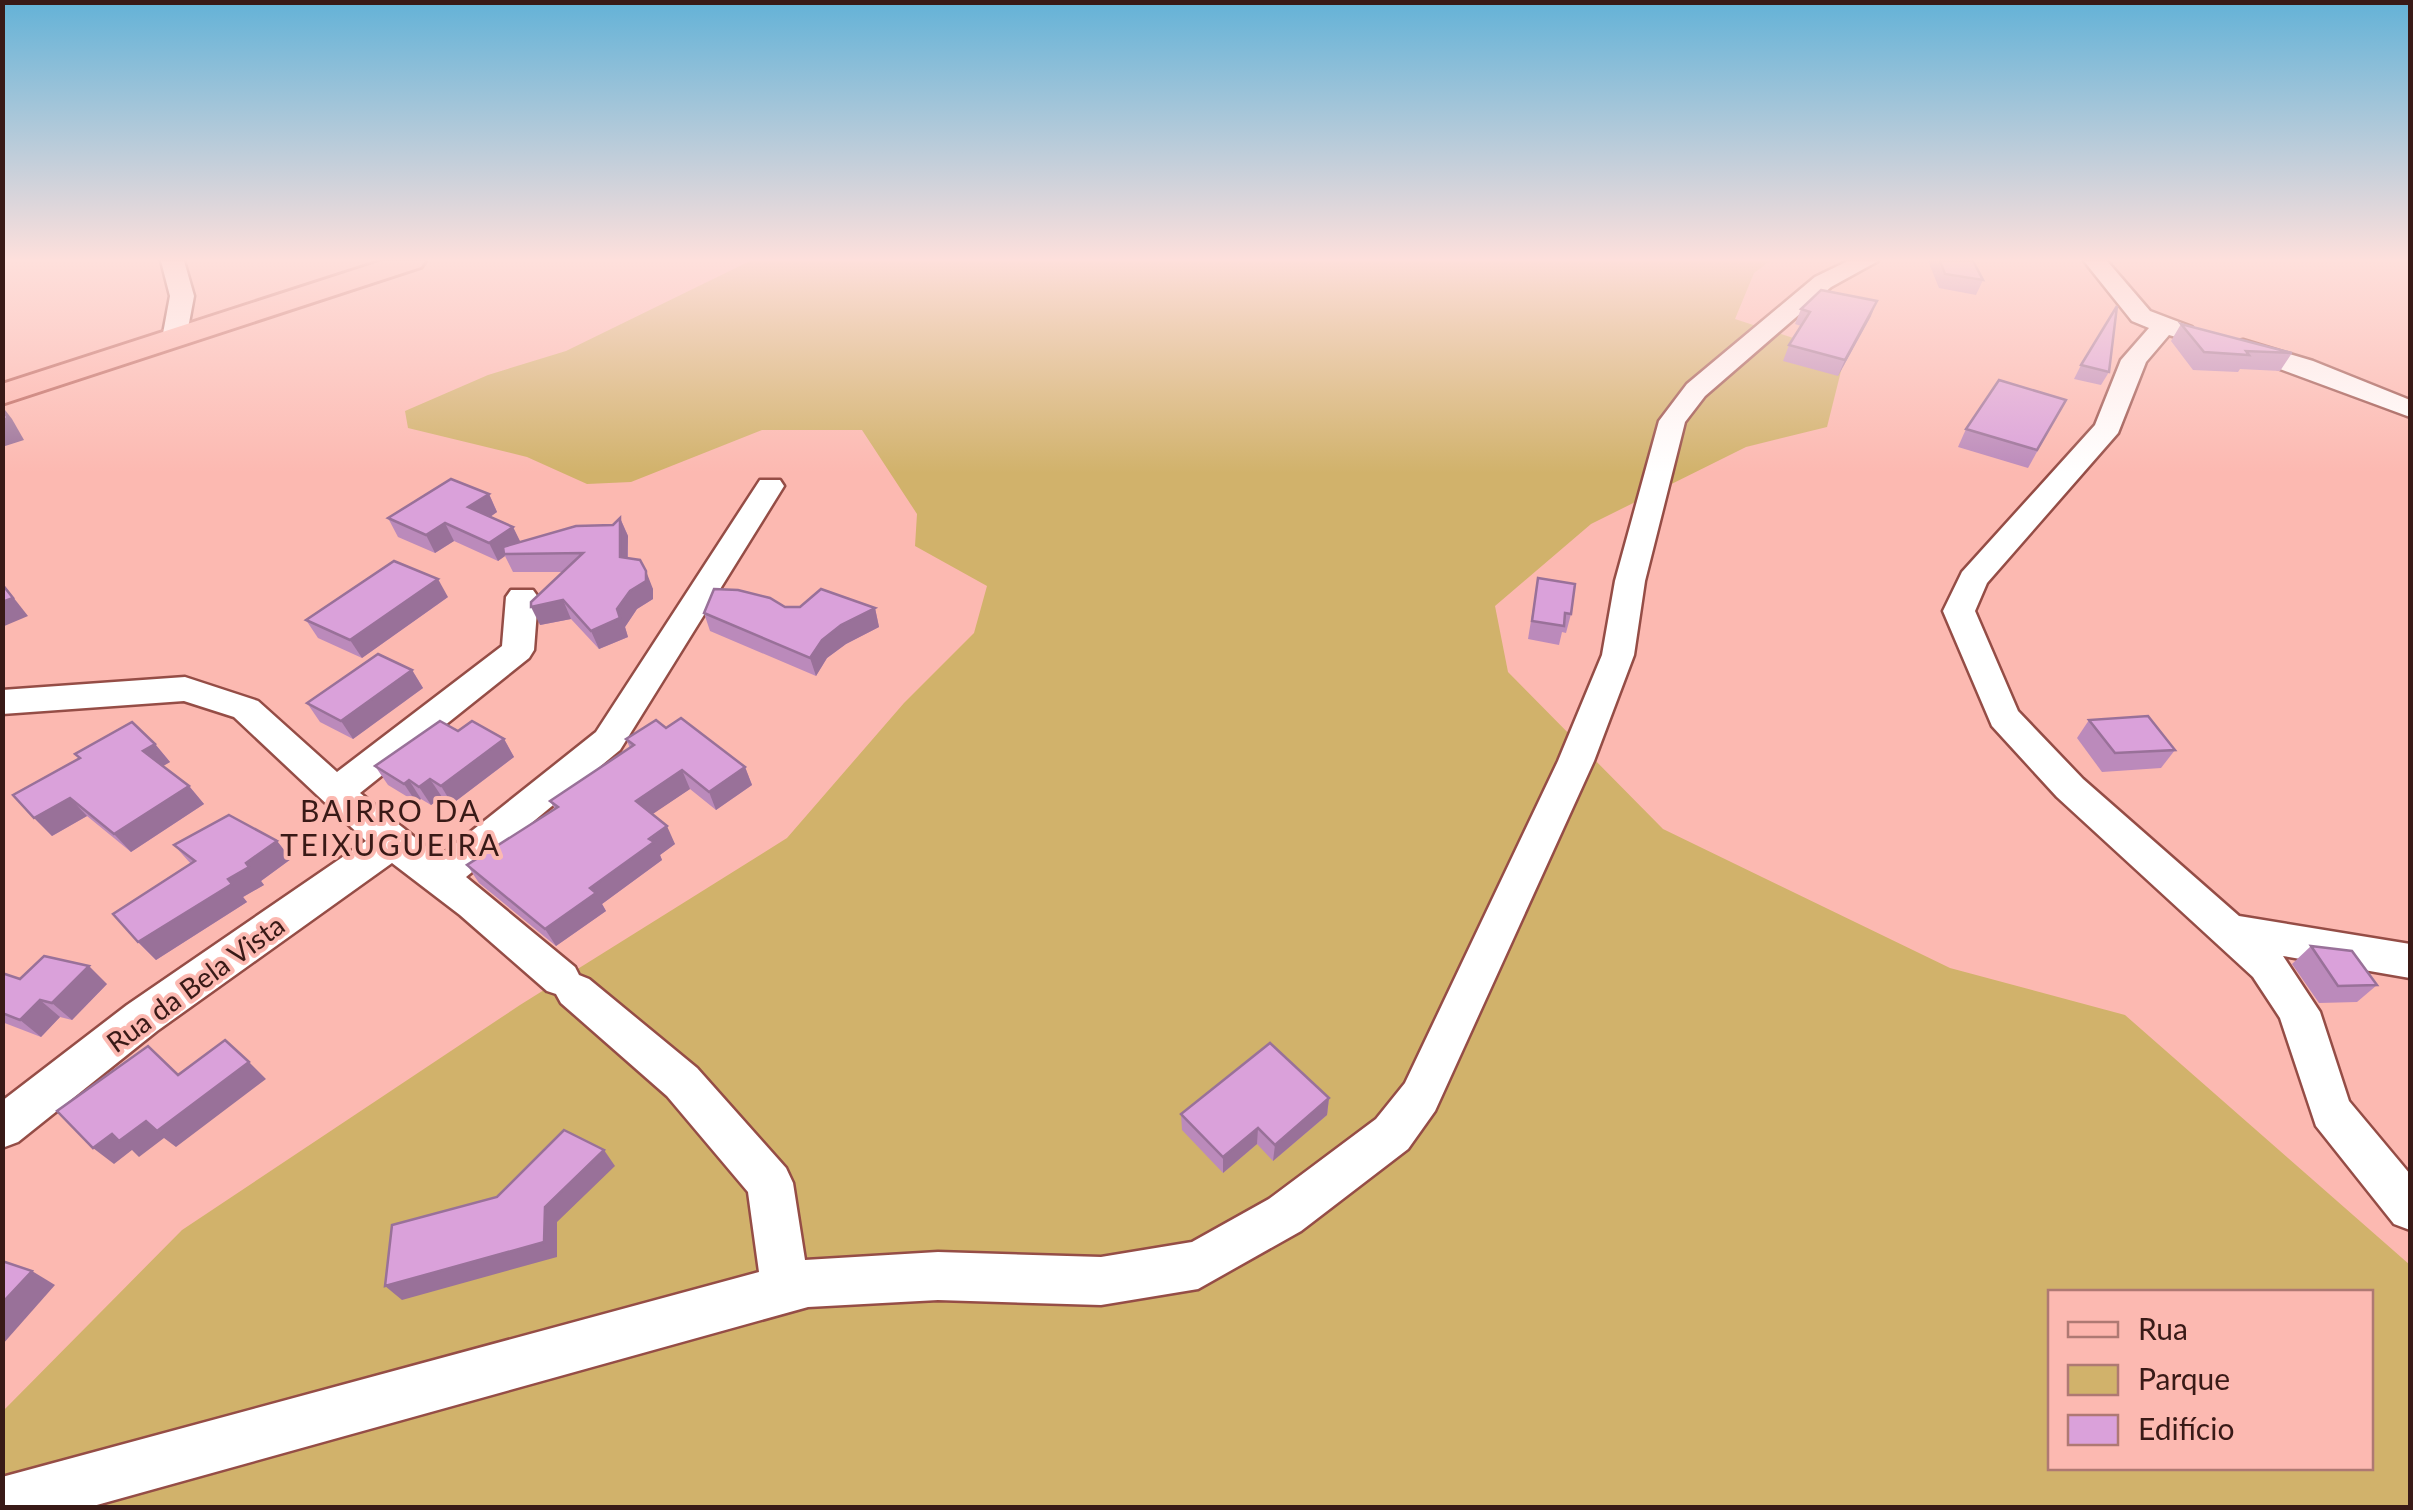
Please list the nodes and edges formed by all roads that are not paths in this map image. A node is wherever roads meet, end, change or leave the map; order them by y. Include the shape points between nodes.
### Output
1 (175, 331) edge
2 (197, 331) edge
3 (1765, 331) edge
4 (2159, 331) edge
5 (2179, 331) edge
6 (174, 339) junction
7 (2, 395) edge
8 (2410, 409) edge
9 (770, 486) dead end
10 (522, 597) dead end
11 (2, 702) edge
12 (336, 793) junction
13 (392, 843) junction
14 (438, 879) junction
15 (2234, 931) junction
16 (2410, 961) edge
17 (2, 1128) edge
18 (2410, 1208) edge
19 (785, 1289) junction
20 (2, 1504) edge

1 - 6 street
2 - 6 main road
3 - 19 street via 1696,390 1672,421 1618,654 1597,708 1420,1097 1392,1134 1285,1215 1198,1264 1101,1281 938,1276
4 - 15 street via 2134,360 2108,427 1973,579 1959,611 2004,717 2070,788
5 - 8 street via 2304,366
6 - 7 main road
9 - 14 street via 608,741
10 - 12 street via 518,650
11 - 12 street via 185,689 246,709
12 - 13 street
13 - 14 street
13 - 17 street, Rua da Bela Vista via 142,1018
14 - 19 street via 682,1082 770,1183
15 - 16 street
15 - 18 street via 2299,1012 2331,1112
19 - 20 street

